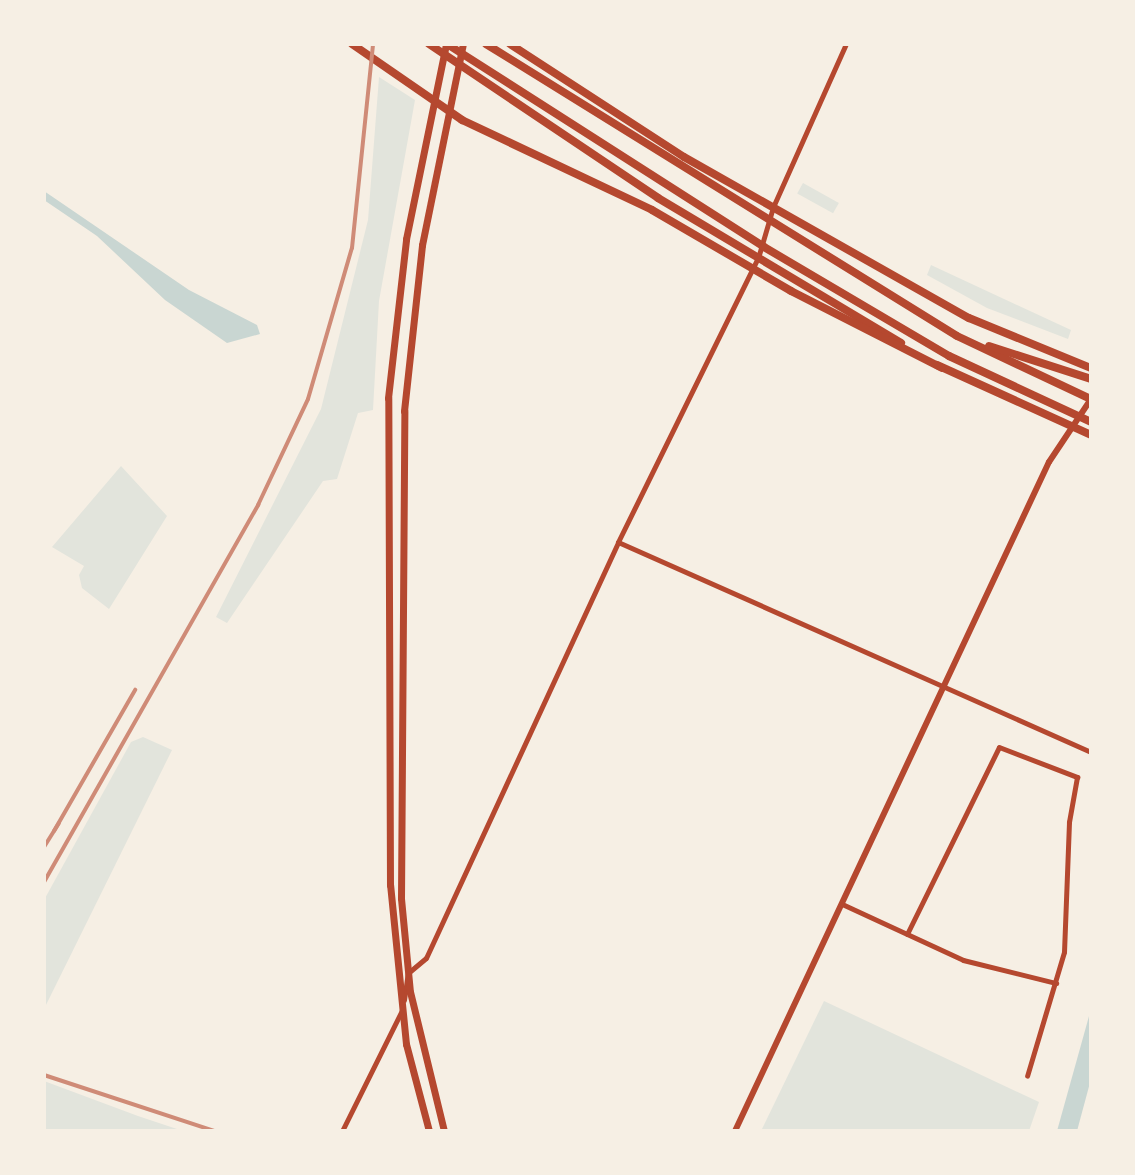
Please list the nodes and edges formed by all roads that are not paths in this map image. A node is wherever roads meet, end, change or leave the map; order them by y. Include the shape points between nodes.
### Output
1 (352, 44) edge
2 (429, 44) edge
3 (447, 44) edge
4 (463, 44) edge
5 (486, 44) edge
6 (510, 44) edge
7 (846, 44) edge
8 (773, 207) junction
9 (758, 258) junction
10 (957, 336) junction
11 (942, 368) junction
12 (1091, 368) edge
13 (1091, 379) edge
14 (1091, 399) edge
15 (1091, 422) edge
16 (1072, 428) junction
17 (1091, 435) edge
18 (618, 542) junction
19 (945, 685) junction
20 (1091, 752) edge
21 (842, 904) junction
22 (907, 934) junction
23 (408, 973) junction
24 (1056, 983) junction
25 (402, 1009) junction
26 (1027, 1076) dead end
27 (342, 1131) edge
28 (429, 1131) edge
29 (444, 1131) edge
30 (735, 1131) edge

1 - 11 main road via 462,120 652,210 791,291
2 - 9 main road via 658,198
3 - 15 main road via 751,239 923,340
3 - 25 main road via 406,239 388,398 390,885
4 - 23 main road via 422,245 404,411 401,870
5 - 10 main road
6 - 8 main road via 684,157
7 - 8 street
8 - 9 street
8 - 12 main road via 969,318
9 - 11 main road
9 - 18 street
10 - 13 main road
10 - 14 main road
11 - 16 main road
14 - 16 street
16 - 17 main road
16 - 19 street via 1049,462
18 - 19 street
18 - 23 street via 426,958
19 - 20 street
19 - 21 street
21 - 22 street
21 - 30 street
22 - 24 street via 963,960
22 - 24 street via 999,747 1005,746 1077,777 1069,822 1064,952
23 - 25 street
23 - 29 main road
24 - 26 street
25 - 27 street
25 - 28 main road

